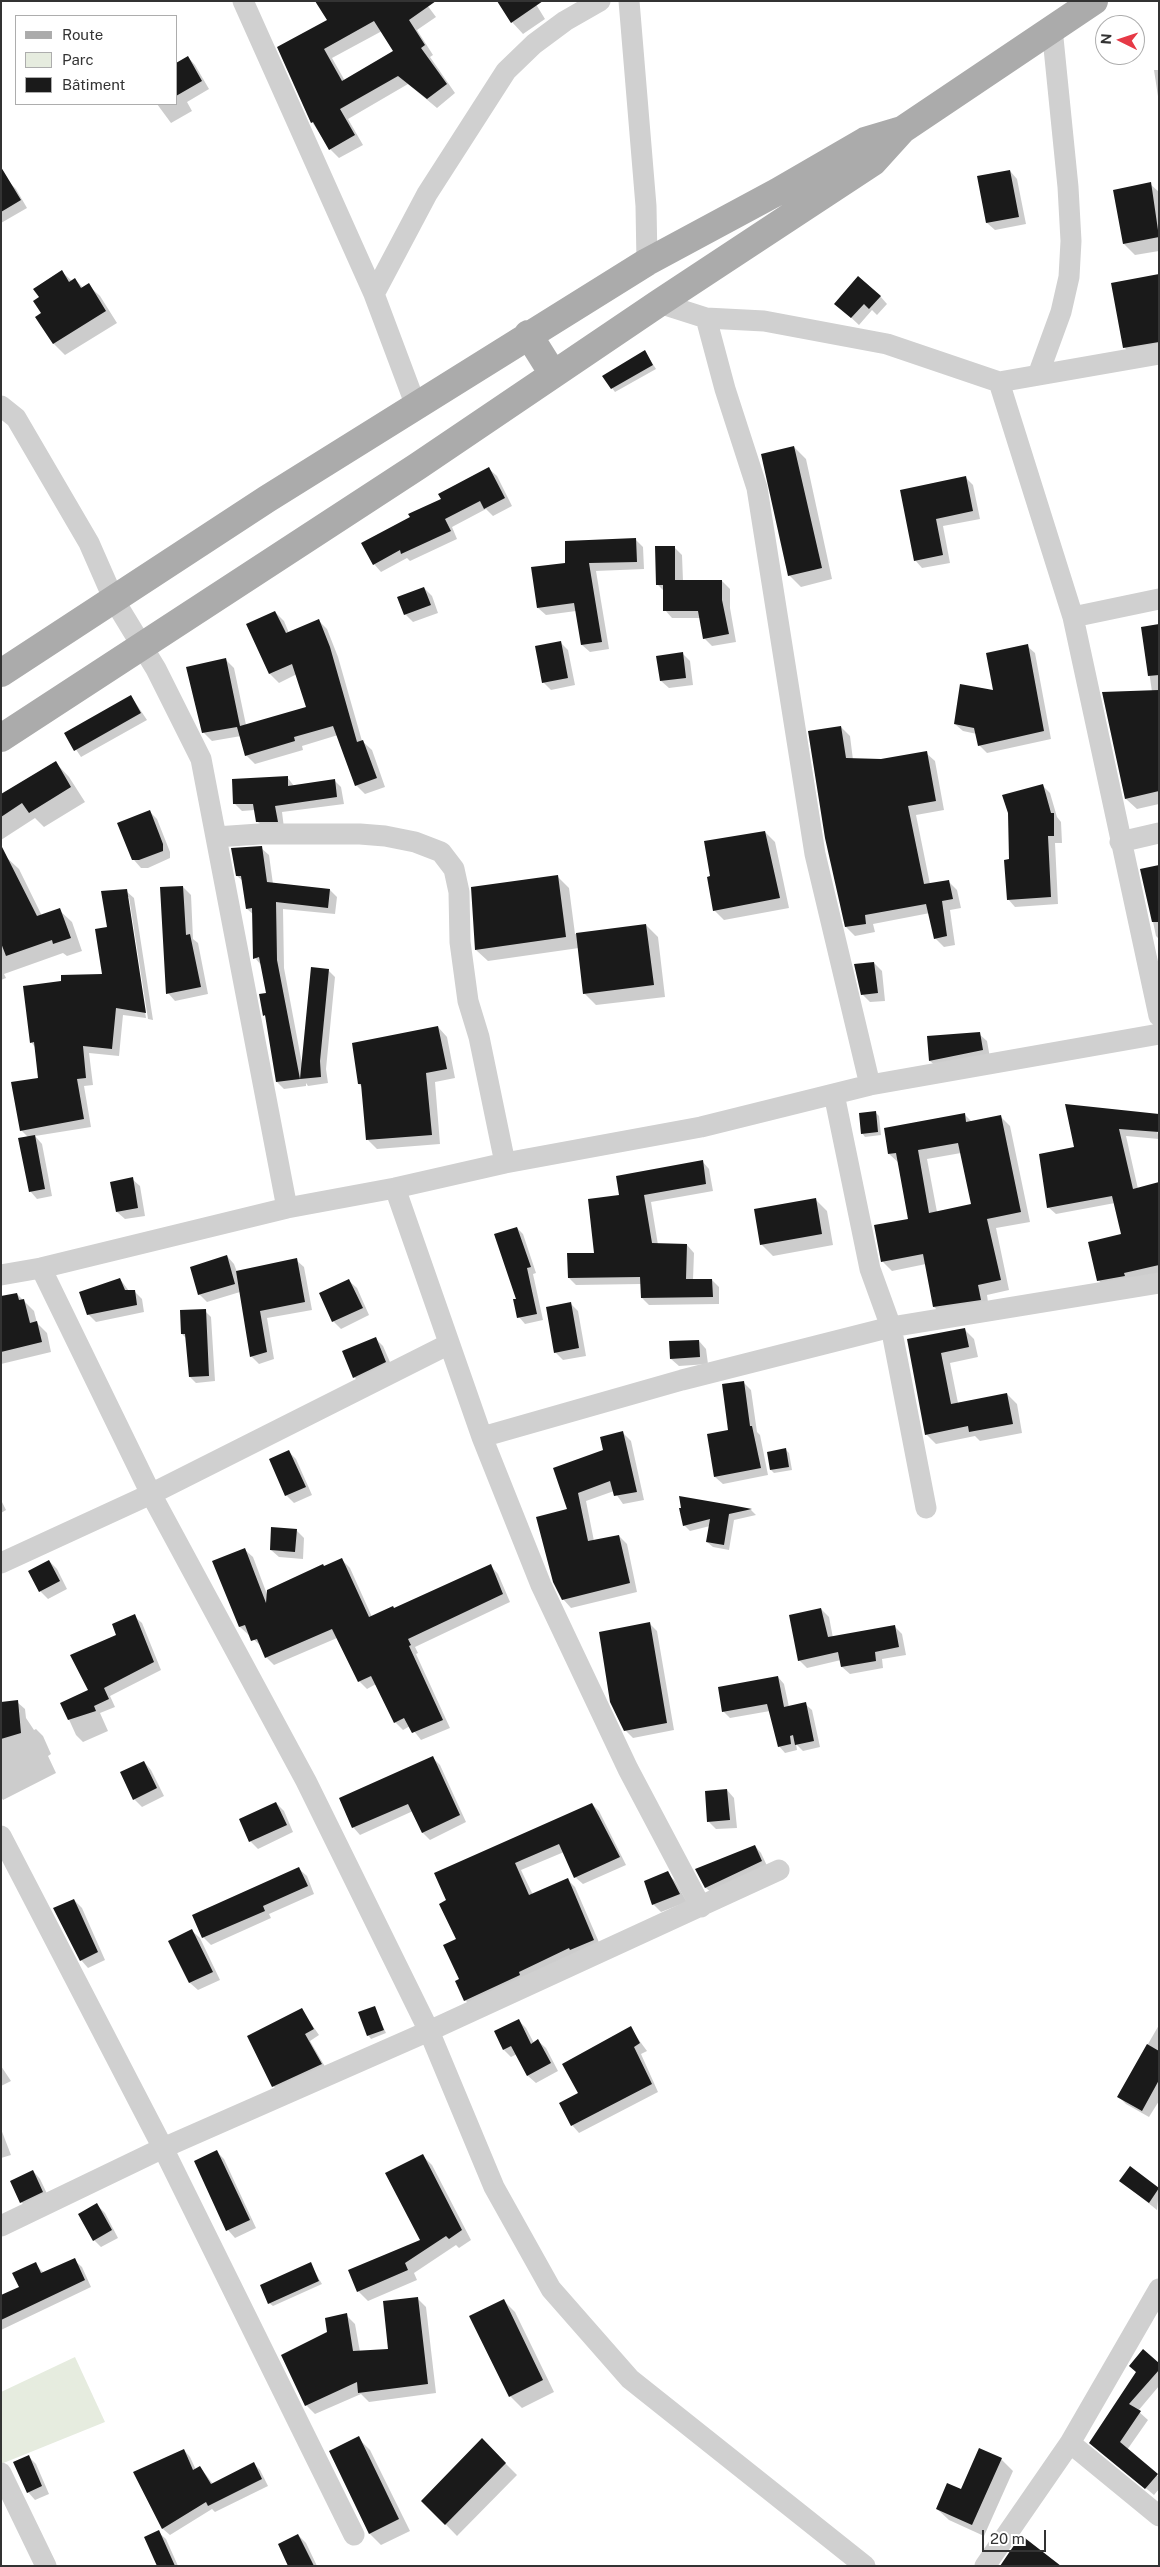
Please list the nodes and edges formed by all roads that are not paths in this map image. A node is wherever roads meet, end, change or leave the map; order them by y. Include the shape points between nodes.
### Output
1 (243, 1) edge
2 (600, 1) edge
3 (629, 1) edge
4 (1094, 1) edge
5 (1052, 28) junction
6 (902, 130) junction
7 (647, 262) junction
8 (374, 294) junction
9 (658, 303) junction
10 (706, 318) junction
11 (528, 334) junction
12 (1159, 354) edge
13 (553, 374) junction
14 (1038, 375) junction
15 (999, 382) junction
16 (1, 406) edge
17 (416, 406) junction
18 (1159, 599) edge
19 (114, 600) junction
20 (1073, 617) junction
21 (141, 645) junction
22 (1, 672) edge
23 (1, 738) edge
24 (1159, 833) edge
25 (216, 837) junction
26 (1120, 842) junction
27 (1159, 1016) edge
28 (1159, 1034) edge
29 (870, 1085) junction
30 (834, 1094) junction
31 (506, 1162) junction
32 (395, 1188) junction
33 (287, 1208) junction
34 (41, 1268) junction
35 (1, 1275) edge
36 (1159, 1283) edge
37 (891, 1327) junction
38 (449, 1344) junction
39 (482, 1437) junction
40 (150, 1494) junction
41 (926, 1508) dead end
42 (1, 1563) edge
43 (1, 1836) edge
44 (779, 1870) dead end
45 (701, 1907) junction
46 (429, 2031) junction
47 (163, 2148) junction
48 (1, 2226) edge
49 (1159, 2289) edge
50 (1070, 2444) junction
51 (1, 2473) edge
52 (1159, 2516) edge
53 (354, 2535) dead end
54 (46, 2566) edge
55 (865, 2566) edge
56 (985, 2566) edge

1 - 8 street
2 - 8 street via 534,44 506,71 427,194
3 - 7 street via 646,206
4 - 5 main road
5 - 6 main road
5 - 14 street via 1071,241 1069,277 1061,312
6 - 7 main road via 865,141
6 - 9 main road via 873,162
7 - 11 main road
8 - 17 street
9 - 10 street
9 - 13 main road
10 - 15 street via 764,321 887,344
10 - 29 street via 757,488 815,854
11 - 13 main road
11 - 17 main road
12 - 14 street
13 - 21 main road via 418,466
14 - 15 street
15 - 20 street
16 - 19 street via 16,418 80,526
17 - 19 main road
18 - 20 street
19 - 21 street
19 - 22 main road
20 - 26 street
21 - 23 main road
21 - 25 street via 201,759
24 - 26 street
25 - 31 street via 360,834 415,842 441,852 454,869 459,892 460,942 468,1001
25 - 33 street
26 - 27 street
28 - 29 street
29 - 30 street
30 - 31 street via 700,1127
30 - 37 street via 870,1269
31 - 32 street
32 - 33 street
32 - 38 street
33 - 34 street
34 - 35 street
34 - 40 street
36 - 37 street
37 - 39 street via 682,1380
37 - 41 street
38 - 39 street
38 - 40 street
39 - 45 street via 541,1585 628,1769
40 - 42 street
40 - 46 street via 306,1781
43 - 47 street
44 - 45 street
45 - 46 street
46 - 47 street
46 - 55 street via 494,2187 551,2289 630,2380
47 - 48 street
47 - 53 street
49 - 50 street
50 - 52 street
50 - 56 street
51 - 54 street

